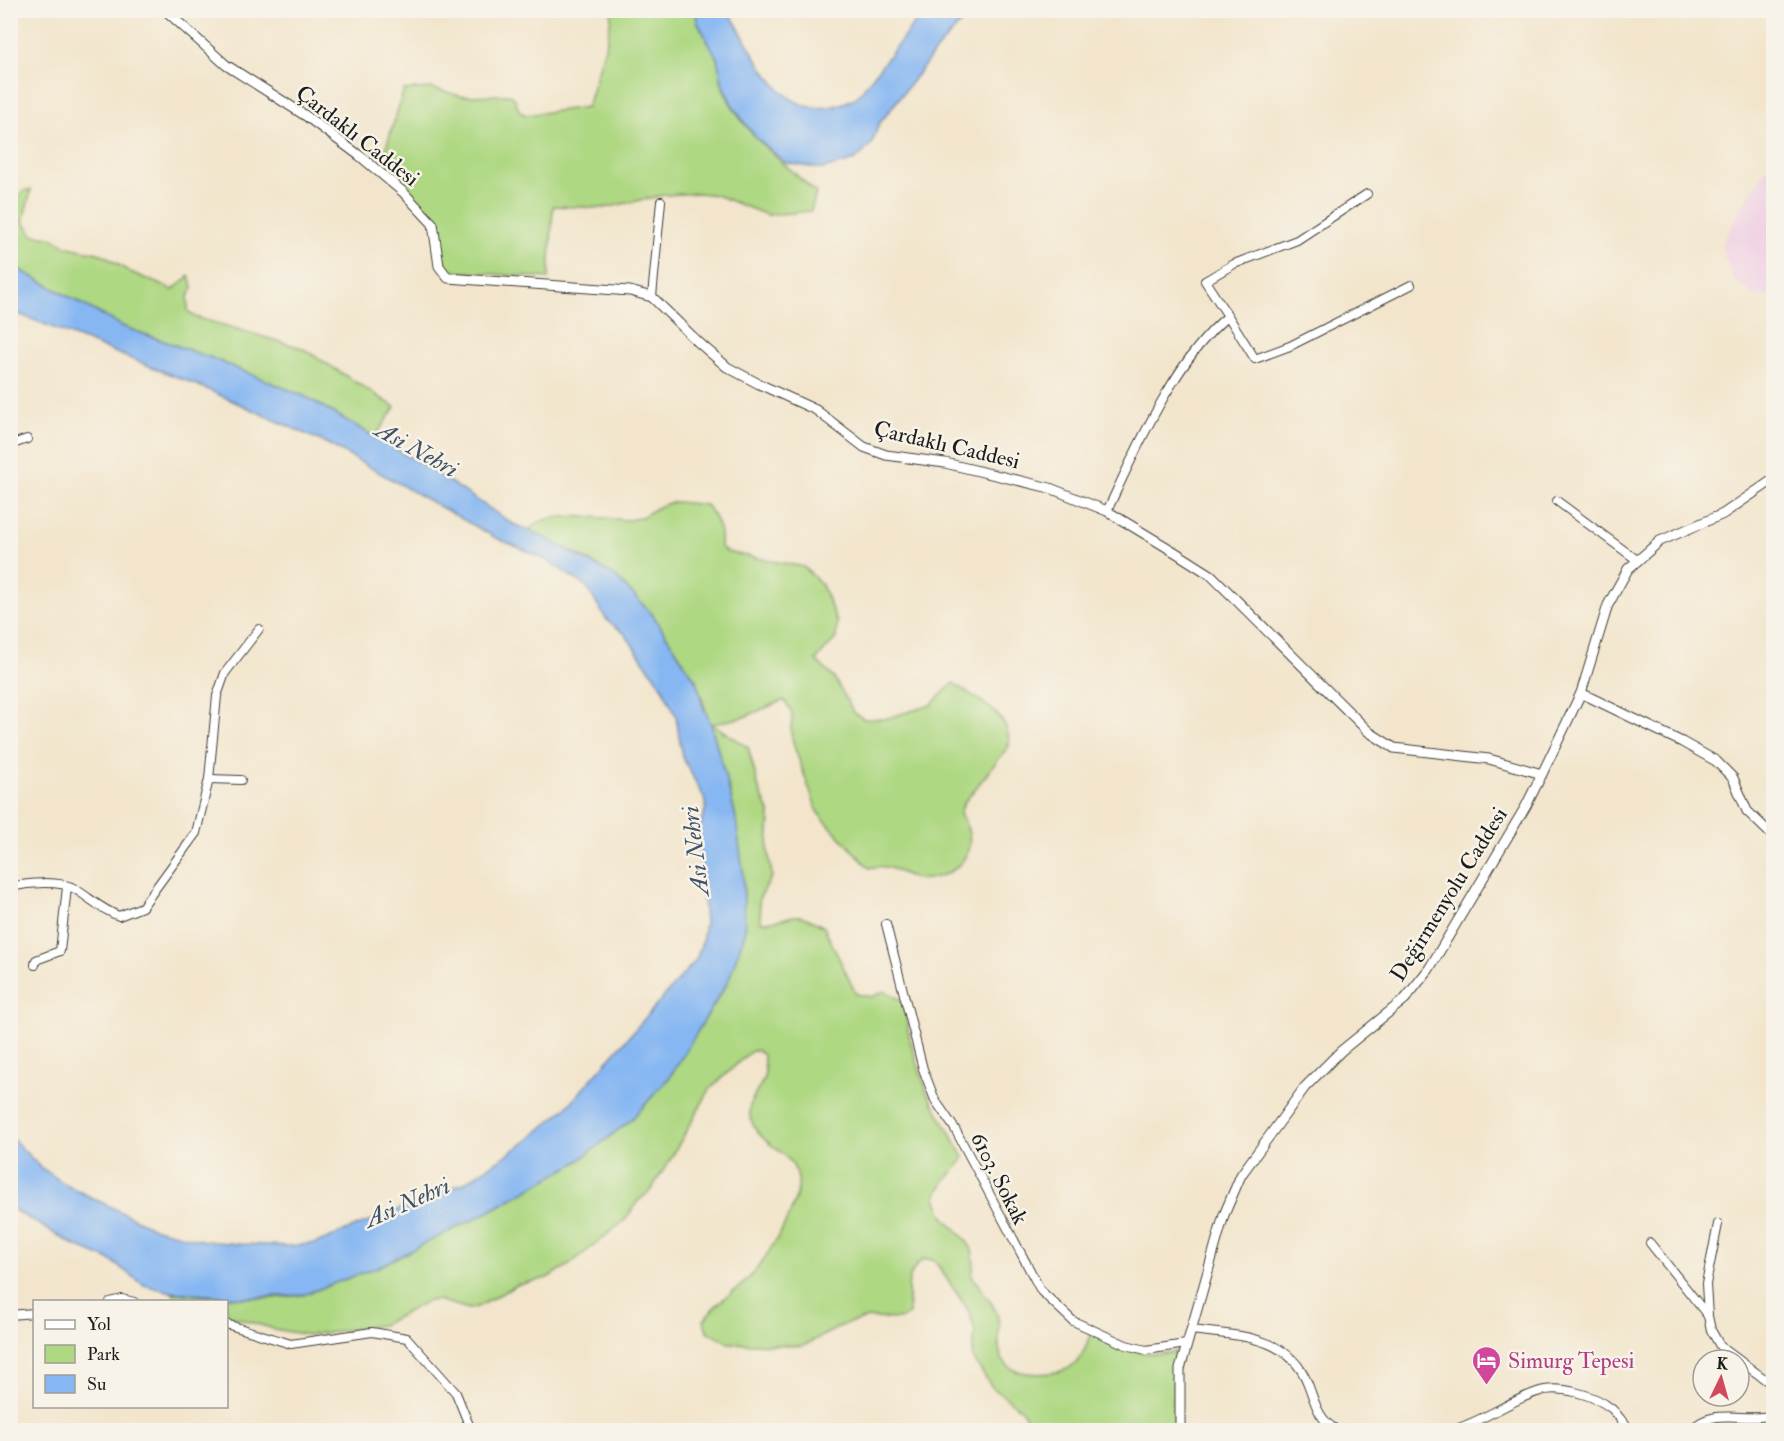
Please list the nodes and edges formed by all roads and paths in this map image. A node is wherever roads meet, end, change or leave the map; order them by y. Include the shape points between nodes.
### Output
1 (165, 10) edge
2 (1367, 194) dead end
3 (661, 201) dead end
4 (1411, 285) dead end
5 (652, 297) junction
6 (1228, 316) junction
7 (27, 439) dead end
8 (10, 445) edge
9 (1773, 479) edge
10 (1557, 501) dead end
11 (1107, 512) junction
12 (1637, 560) junction
13 (259, 629) dead end
14 (1581, 693) junction
15 (1542, 774) junction
16 (208, 779) junction
17 (241, 780) dead end
18 (1773, 837) edge
19 (10, 887) edge
20 (67, 887) junction
21 (886, 924) dead end
22 (35, 965) dead end
23 (1718, 1224) dead end
24 (1650, 1243) dead end
25 (33, 1313) edge
26 (10, 1315) edge
27 (1708, 1316) junction
28 (228, 1325) edge
29 (1192, 1330) junction
30 (1186, 1344) junction
31 (1773, 1386) edge
32 (1773, 1415) edge
33 (471, 1431) edge
34 (1180, 1431) edge
35 (1337, 1431) edge
36 (1452, 1431) edge
37 (1630, 1431) edge
38 (1692, 1431) edge

1 - 5 street, Çardaklı Caddesi via 226,65 306,116 403,192 433,224 444,275 630,291
2 - 6 street via 1297,240 1234,264 1205,281
3 - 5 street
4 - 6 street via 1255,360
5 - 11 street, Çardaklı Caddesi via 727,367 816,410 864,447 885,455 945,463 1027,482
6 - 11 street via 1182,372 1147,430
7 - 8 street
9 - 12 street, Değirmenyolu Caddesi via 1723,514 1659,541
10 - 12 street
11 - 15 street, Çardaklı Caddesi via 1211,575 1369,732 1394,748 1489,759
12 - 14 street, Değirmenyolu Caddesi via 1608,605
13 - 16 street via 225,673 217,696
14 - 15 street, Değirmenyolu Caddesi
14 - 18 street via 1716,761 1733,778 1747,811
15 - 29 street, Değirmenyolu Caddesi via 1418,985 1305,1087 1241,1175 1224,1215
16 - 17 street
16 - 20 street via 196,833 142,907 119,916 107,912 72,886
19 - 20 street via 51,882
20 - 22 street via 60,951 36,960
21 - 30 street, 6103. Sokak via 923,1069 935,1100 955,1129 1041,1291 1073,1321 1136,1348
23 - 27 street via 1706,1284
24 - 27 street
25 - 26 street
27 - 31 street via 1720,1346
28 - 33 street via 291,1344 362,1333 390,1333 407,1338 456,1393
29 - 30 street, Değirmenyolu Caddesi
29 - 35 street via 1275,1345 1299,1369 1321,1417
30 - 34 street, Değirmenyolu Caddesi via 1178,1386
32 - 38 street via 1753,1419 1715,1416 1698,1423
36 - 37 street via 1547,1389 1599,1401

